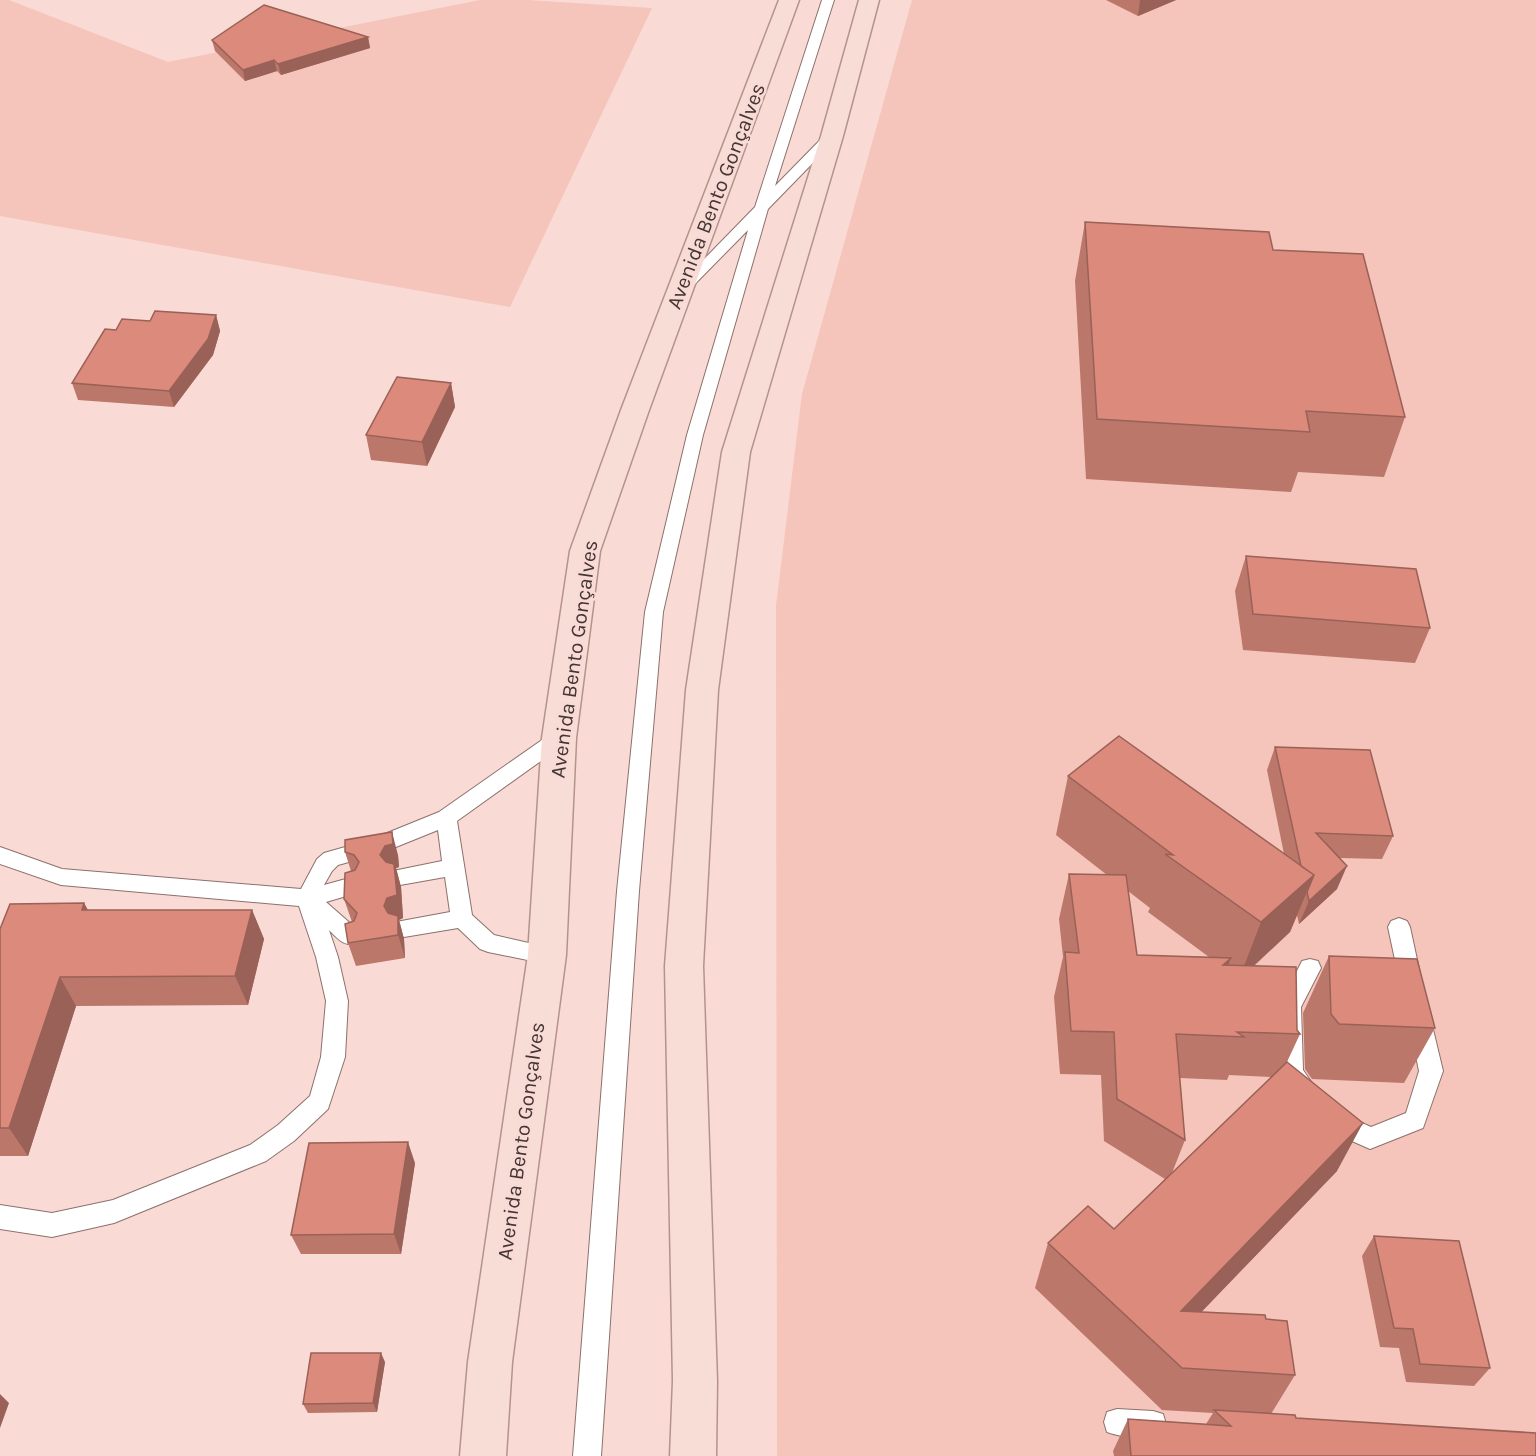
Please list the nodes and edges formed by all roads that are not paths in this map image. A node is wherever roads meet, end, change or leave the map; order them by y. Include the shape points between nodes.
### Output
1 (789, 0) edge
2 (828, 0) edge
3 (869, 0) edge
4 (832, 136) junction
5 (761, 209) junction
6 (681, 290) junction
7 (559, 738) junction
8 (446, 818) junction
9 (0, 855) edge
10 (454, 867) junction
11 (400, 877) dead end
12 (353, 886) edge
13 (307, 898) junction
14 (462, 919) junction
15 (1399, 927) dead end
16 (404, 928) dead end
17 (351, 937) edge
18 (547, 955) junction
19 (1310, 968) dead end
20 (0, 1217) edge
21 (1117, 1422) dead end
22 (1175, 1425) edge
23 (483, 1456) edge
24 (587, 1456) edge
25 (693, 1456) edge

1 - 6 main road, Avenida Bento Gonçalves
2 - 5 lane
3 - 4 main road
4 - 5 lane
4 - 25 main road via 736,452 702,690 684,966 695,1381
5 - 6 lane
5 - 24 lane via 695,435 654,612 628,891
6 - 7 main road, Avenida Bento Gonçalves via 585,551
7 - 8 lane
7 - 18 main road, Avenida Bento Gonçalves
8 - 10 lane
8 - 13 lane via 374,847 331,859
9 - 13 lane via 62,878
10 - 11 lane
10 - 14 lane
12 - 13 lane
13 - 17 lane
13 - 20 lane via 337,1001 333,1057 320,1102 258,1153 114,1211 52,1225
14 - 16 lane
14 - 18 lane via 488,943
15 - 19 lane via 1431,1071 1415,1120 1370,1138 1323,1116 1298,1082 1292,1073 1290,1007
18 - 23 main road, Avenida Bento Gonçalves via 490,1362
21 - 22 lane

